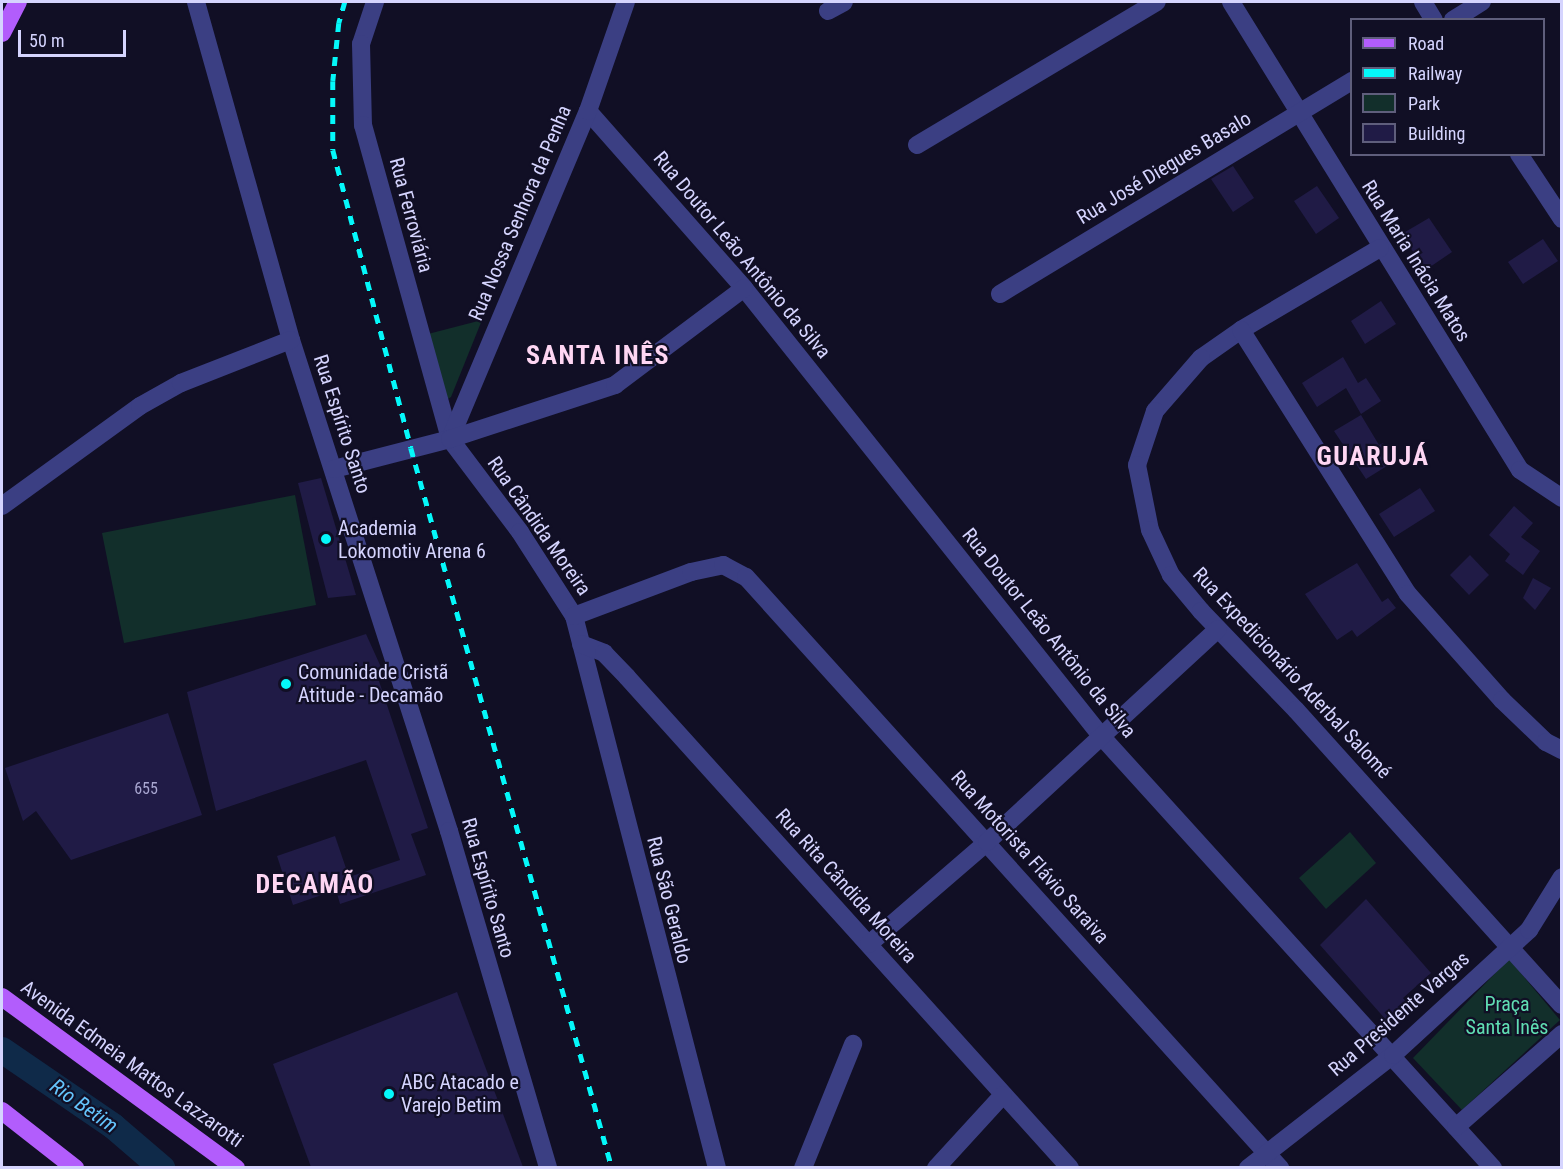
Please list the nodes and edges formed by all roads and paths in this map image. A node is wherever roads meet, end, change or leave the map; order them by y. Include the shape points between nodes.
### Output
1 (18, 2) edge
2 (196, 2) edge
3 (375, 2) edge
4 (626, 2) edge
5 (1157, 2) edge
6 (1232, 2) edge
7 (1423, 2) edge
8 (1482, 2) edge
9 (1433, 18) edge
10 (1456, 18) edge
11 (2, 33) edge
12 (1350, 82) edge
13 (588, 111) junction
14 (1300, 111) junction
15 (917, 145) dead end
16 (1520, 156) edge
17 (1562, 219) edge
18 (1380, 248) junction
19 (744, 288) junction
20 (1000, 294) dead end
21 (1241, 330) junction
22 (291, 340) junction
23 (450, 439) junction
24 (334, 468) junction
25 (1562, 498) edge
26 (2, 506) edge
27 (574, 616) junction
28 (1218, 629) junction
29 (581, 644) junction
30 (1102, 736) junction
31 (1562, 750) edge
32 (987, 842) junction
33 (1562, 877) edge
34 (868, 944) junction
35 (1511, 945) junction
36 (2, 998) edge
37 (1562, 1005) edge
38 (1562, 1034) edge
39 (853, 1044) dead end
40 (1393, 1055) junction
41 (1003, 1095) junction
42 (2, 1111) edge
43 (1456, 1127) junction
44 (1267, 1153) junction
45 (75, 1167) edge
46 (236, 1167) edge
47 (548, 1167) edge
48 (717, 1167) edge
49 (803, 1167) edge
50 (936, 1167) edge
51 (1070, 1167) edge
52 (1248, 1167) edge
53 (1280, 1167) edge
54 (1493, 1167) edge

1 - 11 main road
2 - 22 street, Rua Espírito Santo
3 - 23 street, Rua Ferroviária via 361,44 363,124
4 - 13 street, Rua Nossa Senhora da Penha
5 - 15 street
6 - 14 street, Rua Maria Inácia Matos
7 - 9 street
8 - 10 street
12 - 14 street, Rua José Diegues Basalo
13 - 19 street, Rua Doutor Leão Antônio da Silva
13 - 23 street, Rua Nossa Senhora da Penha
14 - 18 street, Rua Maria Inácia Matos
14 - 20 street, Rua José Diegues Basalo
16 - 17 street
18 - 21 street, Rua Expedicionário Aderbal Salomé
18 - 25 street, Rua Maria Inácia Matos via 1520,470
19 - 23 street via 615,385
19 - 30 street, Rua Doutor Leão Antônio da Silva
21 - 28 street, Rua Expedicionário Aderbal Salomé via 1201,358 1155,411 1137,465 1150,530 1171,575
21 - 31 street via 1408,594 1502,700 1546,742
22 - 24 street, Rua Espírito Santo
22 - 26 street via 181,383 140,406
23 - 24 street
23 - 27 street, Rua Cândida Moreira via 520,532
24 - 47 street, Rua Espírito Santo via 449,831
27 - 29 street, Rua Cândida Moreira
27 - 32 street, Rua Motorista Flávio Saraiva via 692,572 723,565 746,577
28 - 30 street
28 - 35 street, Rua Expedicionário Aderbal Salomé
29 - 34 street, Rua Rita Cândida Moreira via 604,653 612,661
29 - 48 street, Rua São Geraldo
30 - 32 street
30 - 40 street, Rua Doutor Leão Antônio da Silva
32 - 34 street
32 - 44 street, Rua Motorista Flávio Saraiva
33 - 35 street, Rua Presidente Vargas via 1529,930
34 - 41 street, Rua Rita Cândida Moreira
35 - 37 street, Rua Expedicionário Aderbal Salomé
35 - 40 street, Rua Presidente Vargas
36 - 46 main road, Avenida Edmeia Mattos Lazzarotti
38 - 43 street
39 - 49 street
40 - 43 street, Rua Doutor Leão Antônio da Silva
40 - 44 street, Rua Presidente Vargas
41 - 50 street
41 - 51 street, Rua Rita Cândida Moreira
42 - 45 main road
43 - 54 street, Rua Doutor Leão Antônio da Silva
44 - 52 street, Rua Presidente Vargas
44 - 53 street, Rua Motorista Flávio Saraiva

